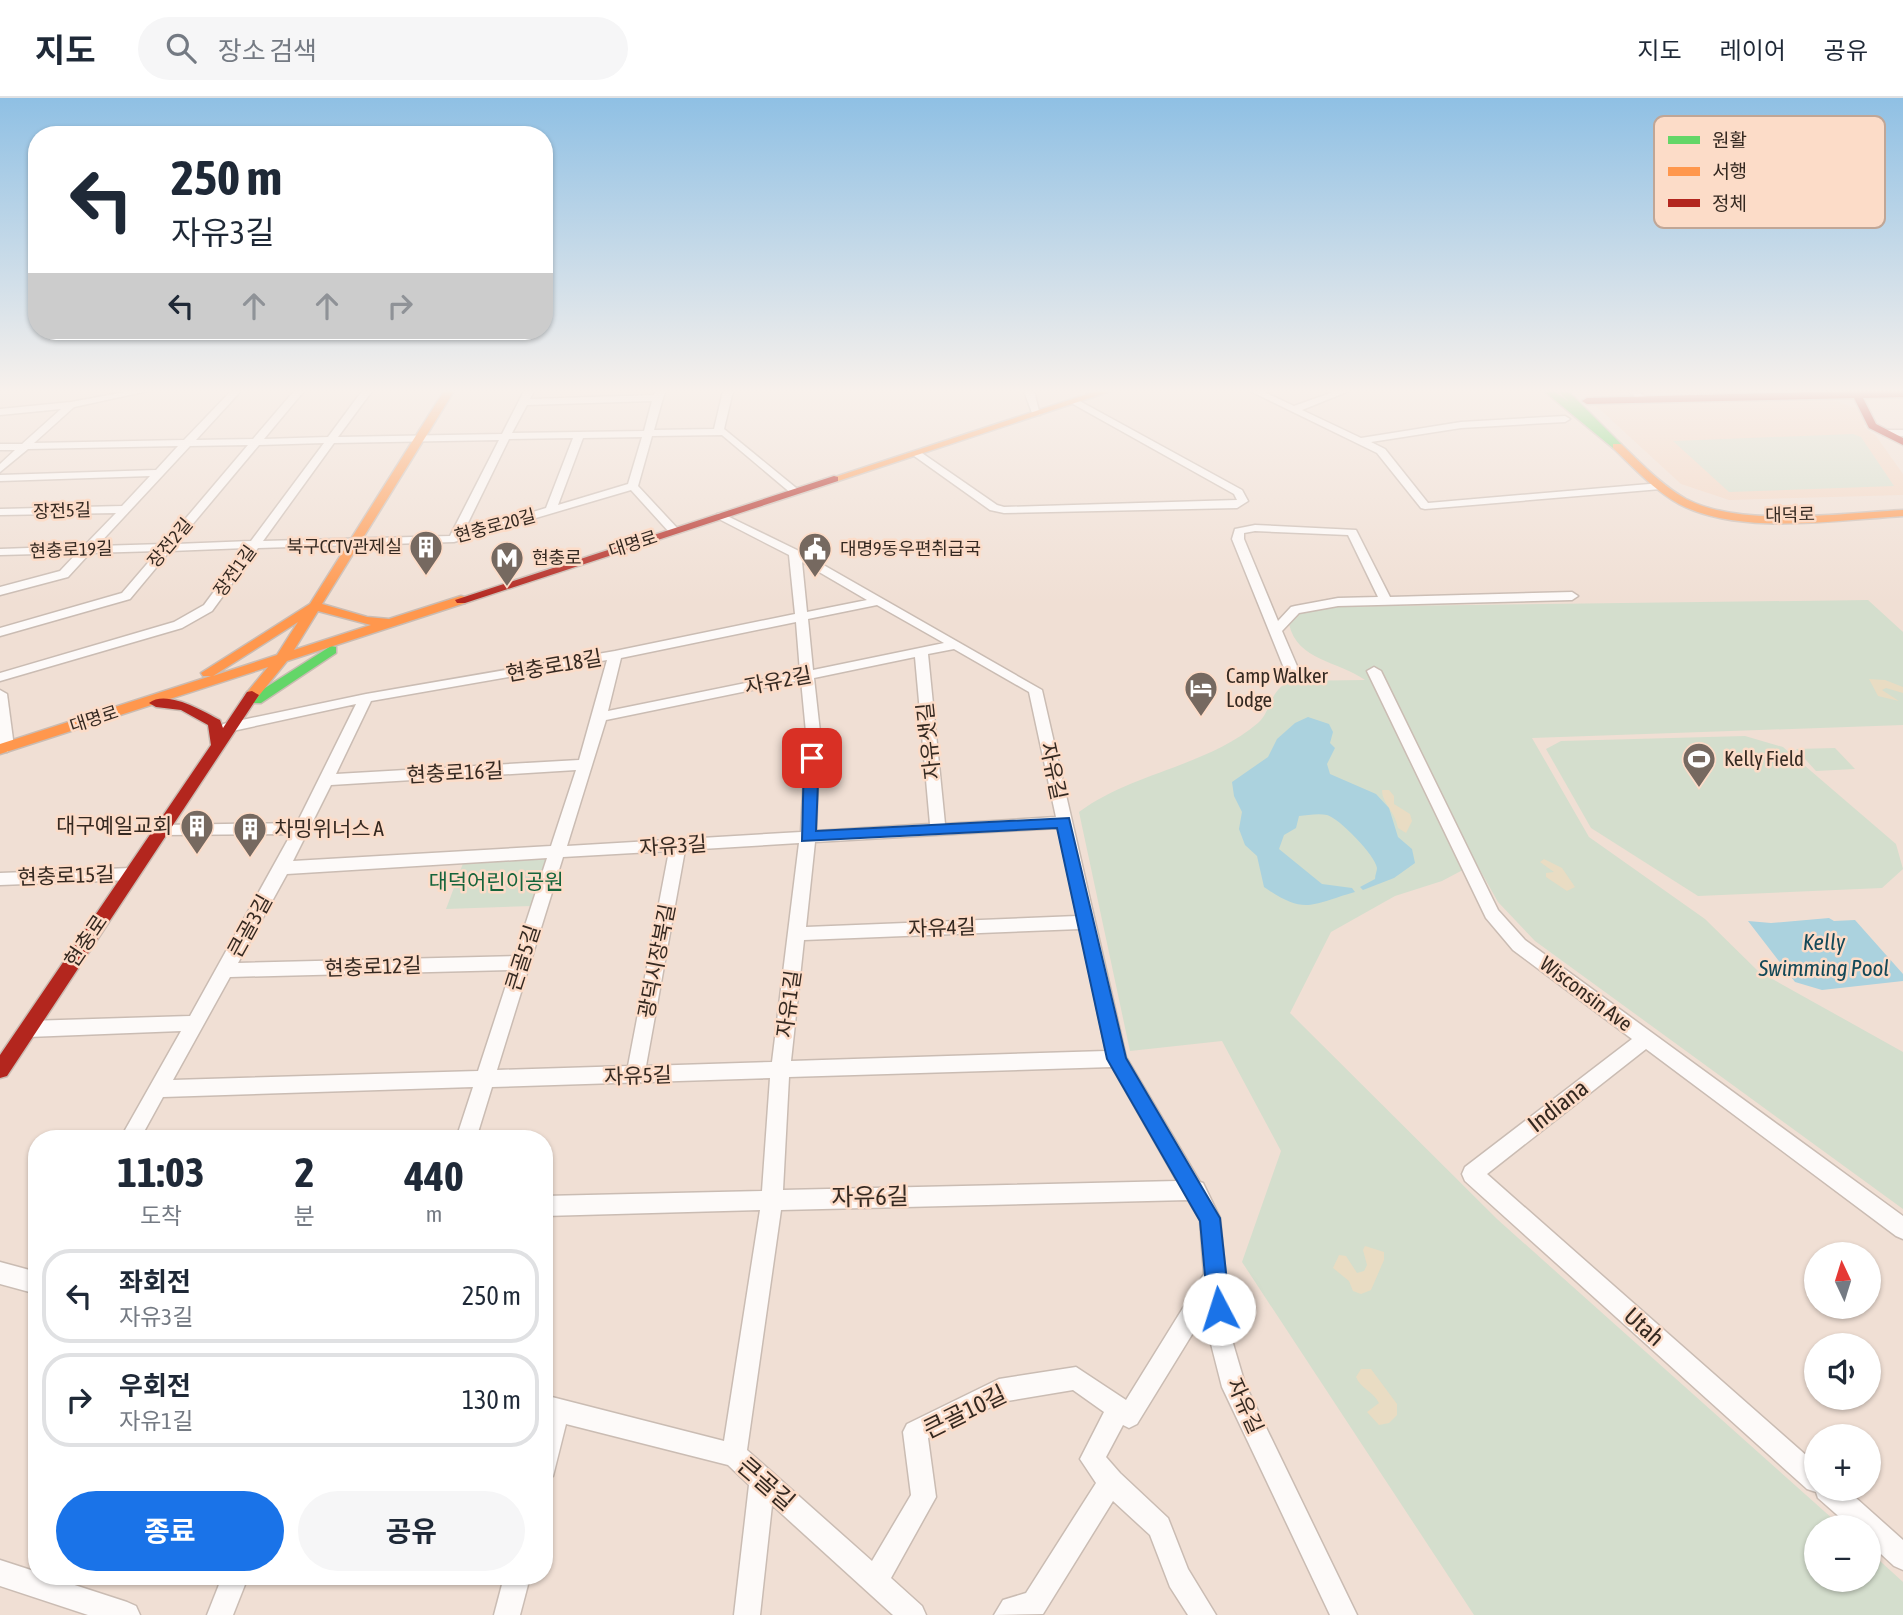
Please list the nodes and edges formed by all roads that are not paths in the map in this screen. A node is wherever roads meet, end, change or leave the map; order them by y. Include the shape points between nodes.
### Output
1 (169, 462) edge
2 (239, 462) edge
3 (315, 462) edge
4 (404, 462) edge
5 (493, 462) edge
6 (569, 462) edge
7 (640, 462) edge
8 (760, 462) edge
9 (888, 462) edge
10 (928, 462) edge
11 (1184, 462) edge
12 (1390, 462) edge
13 (1634, 462) edge
14 (158, 473) junction
15 (0, 478) edge
16 (633, 486) junction
17 (1661, 486) junction
18 (796, 492) junction
19 (125, 509) junction
20 (551, 510) junction
21 (0, 512) edge
22 (1903, 513) edge
23 (721, 516) junction
24 (674, 531) junction
25 (454, 539) junction
26 (353, 541) junction
27 (254, 544) junction
28 (167, 547) junction
29 (86, 550) junction
30 (0, 552) edge
31 (795, 553) junction
32 (0, 591) edge
33 (1572, 596) dead end
34 (1385, 599) junction
35 (879, 601) junction
36 (315, 606) junction
37 (800, 617) junction
38 (394, 622) junction
39 (1275, 631) junction
40 (0, 632) edge
41 (354, 635) junction
42 (955, 645) junction
43 (921, 654) junction
44 (615, 655) junction
45 (282, 658) junction
46 (1374, 671) dead end
47 (1293, 673) dead end
48 (808, 675) junction
49 (0, 677) edge
50 (0, 694) edge
51 (366, 698) junction
52 (147, 702) junction
53 (600, 717) junction
54 (232, 720) junction
55 (217, 743) junction
56 (4, 748) edge
57 (585, 765) junction
58 (326, 780) junction
59 (1064, 822) junction
60 (302, 828) junction
61 (938, 828) junction
62 (161, 830) junction
63 (808, 837) junction
64 (678, 845) junction
65 (558, 853) junction
66 (282, 868) junction
67 (131, 874) junction
68 (0, 879) edge
69 (1086, 922) junction
70 (799, 934) junction
71 (521, 963) junction
72 (225, 971) junction
73 (196, 1023) junction
74 (28, 1028) junction
75 (1646, 1039) junction
76 (1117, 1059) junction
77 (0, 1070) edge
78 (780, 1072) junction
79 (635, 1076) junction
80 (482, 1080) junction
81 (160, 1089) junction
82 (135, 1130) edge
83 (468, 1130) edge
84 (1472, 1174) joint
85 (1196, 1190) junction
86 (772, 1199) junction
87 (553, 1206) edge
88 (1903, 1229) edge
89 (0, 1273) edge
90 (1216, 1275) junction
91 (28, 1281) edge
92 (553, 1409) edge
93 (1119, 1409) junction
94 (734, 1455) junction
95 (1804, 1469) edge
96 (762, 1479) junction
97 (1111, 1482) junction
98 (1840, 1501) edge
99 (1903, 1557) edge
100 (0, 1573) edge
101 (875, 1581) junction
102 (28, 1585) edge
103 (28, 1585) edge
104 (231, 1585) edge
105 (515, 1585) edge
106 (82, 1608) edge
107 (127, 1615) edge
108 (220, 1615) edge
109 (507, 1615) edge
110 (747, 1615) edge
111 (913, 1615) edge
112 (1007, 1615) edge
113 (1203, 1615) edge
114 (1344, 1615) edge

1 - 14 street
2 - 28 street, 장전2길
3 - 27 street, 장전1길
4 - 26 main road, 현충로
5 - 25 street
6 - 20 street
7 - 16 street
8 - 18 street
9 - 18 main road, 대명로
10 - 11 street via 994,508 1004,510 1237,505 1243,501 1238,492
12 - 17 street via 1425,506 1508,503 1573,492
13 - 17 main road, 대덕로
14 - 15 street
14 - 19 street
16 - 20 street, 현충로20길
16 - 24 street
17 - 22 main road, 대덕로 via 1679,499 1730,515
18 - 23 main road, 대명로
19 - 21 street, 장전5길
19 - 29 street
20 - 25 street, 현충로20길
23 - 24 main road, 대명로
23 - 31 street, 자유길
24 - 38 main road, 대명로
25 - 26 street, 현충로20길
26 - 27 street, 현충로19길
26 - 36 main road, 현충로
27 - 28 street, 현충로19길
27 - 49 street, 장전1길 via 208,608 178,625
28 - 29 street, 현충로19길
28 - 40 street, 장전2길 via 126,596
29 - 30 street, 현충로19길
29 - 32 street via 64,574
31 - 35 street, 자유길
31 - 37 street, 자유1길
33 - 34 street
34 - 39 street via 1308,606 1295,610
34 - 39 street via 1352,532 1239,531 1238,540
35 - 37 street, 현충로18길
35 - 42 street, 자유길
36 - 38 main road via 366,621
36 - 45 main road, 현충로
36 - 52 main road via 214,670
37 - 44 street, 현충로18길
37 - 48 street, 자유1길
38 - 41 main road, 대명로
39 - 47 street
41 - 45 main road, 대명로
41 - 54 main road
42 - 43 street, 자유2길
42 - 59 street, 자유길 via 1035,690
43 - 48 street, 자유2길
43 - 61 street, 자유샛길
44 - 51 street, 현충로18길
44 - 53 street, 큰골5길
45 - 52 main road, 대명로
45 - 54 main road, 현충로
46 - 75 street, Wisconsin Ave via 1492,914 1519,945
48 - 53 street, 자유2길
48 - 63 street, 자유1길 via 813,732
50 - 56 street
51 - 54 street, 현충로18길
51 - 58 street, 큰골3길
52 - 55 main road via 184,706 215,723
52 - 56 main road, 대명로
53 - 57 street, 큰골5길
54 - 55 main road, 현충로
55 - 62 main road, 현충로
57 - 58 street, 현충로16길
57 - 65 street, 큰골5길
58 - 60 street, 큰골3길
59 - 61 street, 자유3길
59 - 69 street, 자유길
60 - 62 street
60 - 66 street, 큰골3길
61 - 63 street, 자유3길
62 - 67 main road, 현충로
63 - 64 street, 자유3길
63 - 70 street, 자유1길
64 - 65 street, 자유3길
64 - 79 street, 광덕시장북길
65 - 66 street, 자유3길
65 - 71 street, 큰골5길
66 - 72 street, 큰골3길
67 - 68 street, 현충로15길
67 - 74 main road, 현충로
69 - 70 street, 자유4길
69 - 76 street, 자유길
70 - 78 street, 자유1길
71 - 72 street, 현충로12길
71 - 80 street, 큰골5길
72 - 73 street, 큰골3길
73 - 74 street
73 - 81 street, 큰골3길
74 - 77 main road, 현충로
75 - 84 street, Indiana
75 - 88 street, Wisconsin Ave
76 - 78 street, 자유5길
76 - 85 street, 자유길
78 - 79 street, 자유5길
78 - 86 street, 자유1길
79 - 80 street, 자유5길
80 - 81 street, 자유5길
80 - 83 street, 큰골5길
81 - 82 street, 큰골3길
84 - 95 street, Utah
85 - 86 street, 자유6길
85 - 90 street, 자유길 via 1210,1218
86 - 87 street, 자유6길
86 - 94 street, 자유1길
89 - 91 street
90 - 93 street via 1129,1416
90 - 114 street, 자유길 via 1221,1340 1234,1387
92 - 94 street, 큰골길
93 - 97 street via 1092,1459
93 - 101 street, 큰골10길 via 1076,1378 999,1391 915,1432 924,1497
94 - 96 street, 큰골길
96 - 101 street, 큰골길
96 - 110 street
97 - 112 street via 1034,1605 1012,1609
97 - 113 street via 1159,1527 1179,1578
98 - 99 street
100 - 102 street
101 - 111 street, 큰골길
103 - 106 street
104 - 108 street
105 - 109 street
106 - 107 street

